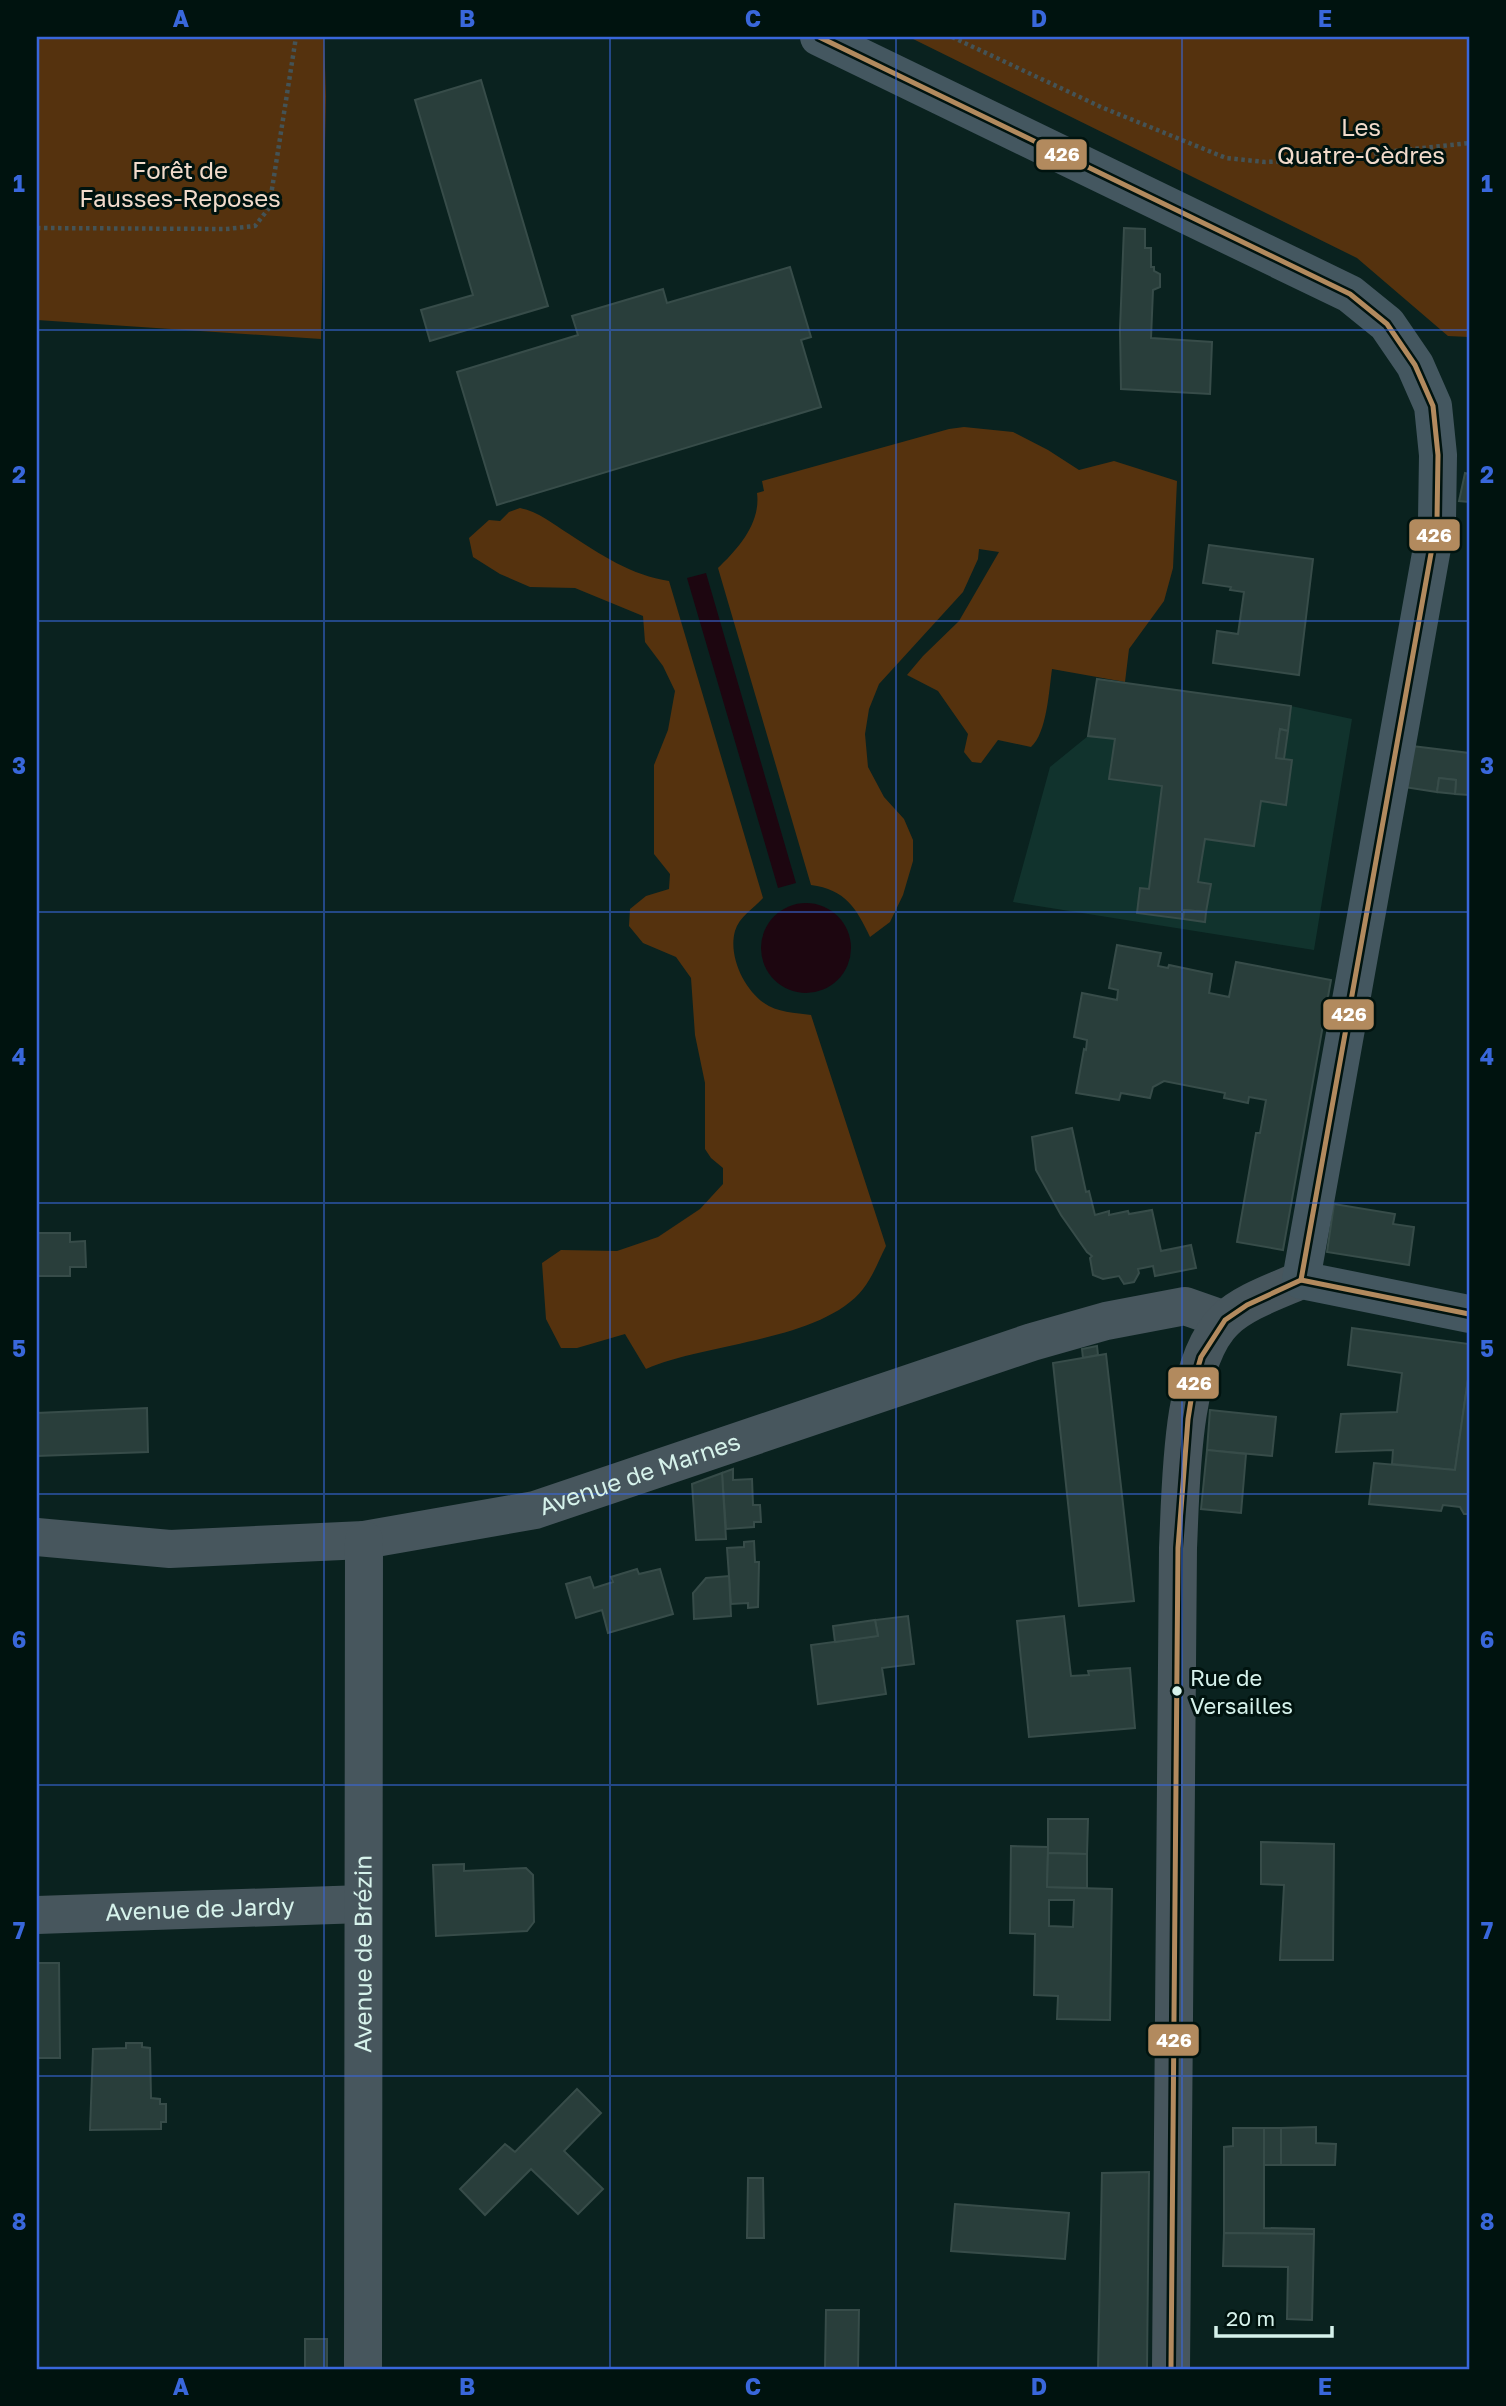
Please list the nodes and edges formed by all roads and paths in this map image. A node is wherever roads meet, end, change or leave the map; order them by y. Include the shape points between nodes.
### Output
1 (296, 37) edge
2 (819, 37) edge
3 (951, 37) edge
4 (1469, 143) edge
5 (37, 228) edge
6 (1301, 1280) junction
7 (1469, 1314) edge
8 (1226, 1320) junction
9 (37, 1537) edge
10 (364, 1540) junction
11 (363, 1904) junction
12 (37, 1915) edge
13 (363, 2369) edge
14 (1171, 2369) edge

1 - 5 path via 268,208 255,226
2 - 6 main road via 1350,294 1387,324 1415,365 1433,406 1438,455 1433,547
3 - 4 path via 1101,107 1226,158 1313,160
6 - 7 main road
6 - 8 street
8 - 10 street, Avenue de Marnes via 1185,1306 1106,1321 535,1510
8 - 14 street via 1201,1357 1194,1381 1178,1548
9 - 10 street, Avenue de Marnes via 170,1549
10 - 11 street, Avenue de Brézin
11 - 12 street, Avenue de Jardy
11 - 13 street, Avenue de Brézin

